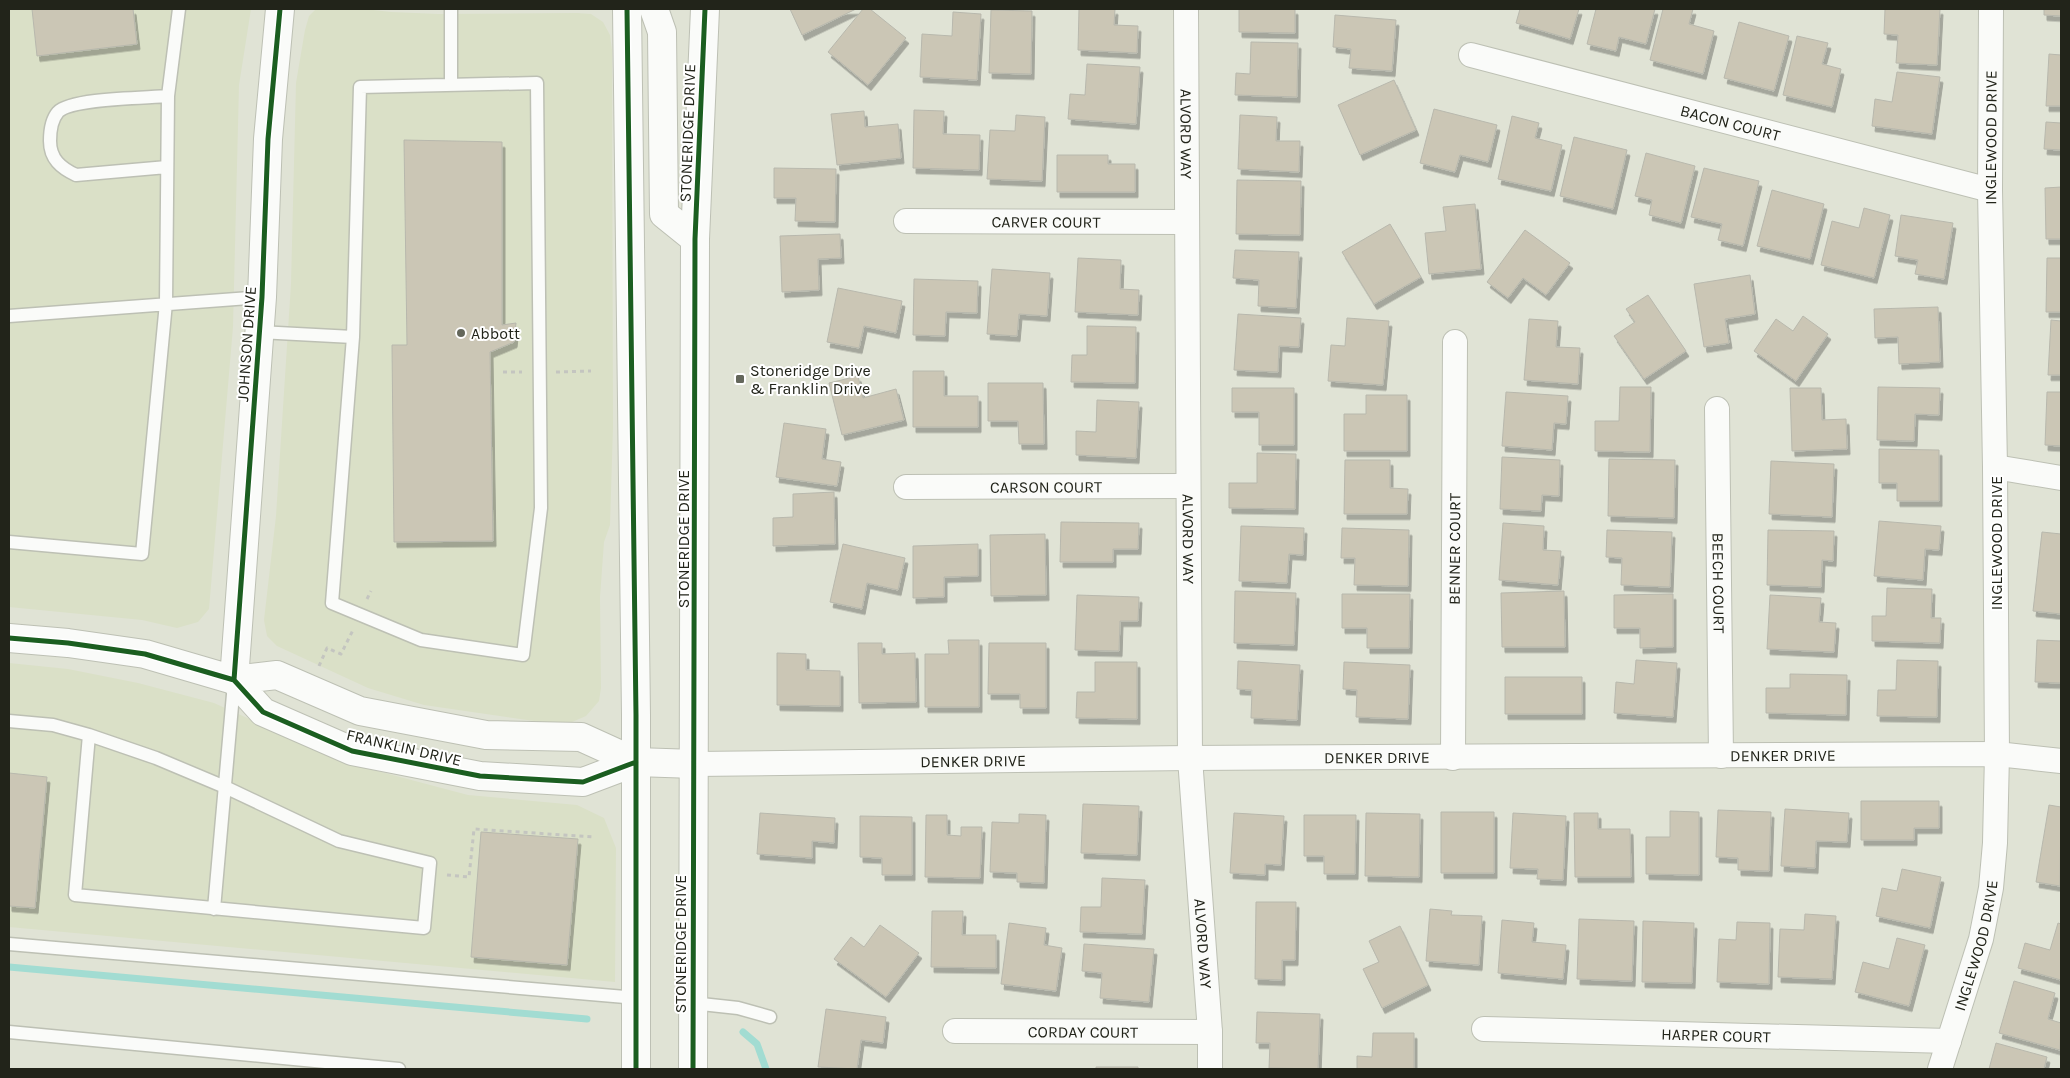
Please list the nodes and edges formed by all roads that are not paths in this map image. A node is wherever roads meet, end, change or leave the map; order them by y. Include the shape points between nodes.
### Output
1 (179, 9) edge
2 (280, 9) edge
3 (452, 9) edge
4 (627, 9) edge
5 (654, 9) edge
6 (705, 9) edge
7 (1186, 9) edge
8 (1991, 9) edge
9 (1471, 55) dead end
10 (451, 84) junction
11 (168, 96) junction
12 (167, 167) junction
13 (1990, 190) junction
14 (906, 221) dead end
15 (1186, 222) junction
16 (695, 239) junction
17 (262, 297) junction
18 (166, 303) junction
19 (9, 316) edge
20 (259, 332) junction
21 (353, 337) junction
22 (1456, 342) dead end
23 (1717, 409) dead end
24 (1996, 468) junction
25 (2061, 478) edge
26 (1187, 486) junction
27 (906, 487) dead end
28 (9, 542) edge
29 (9, 638) edge
30 (234, 680) junction
31 (9, 721) edge
32 (89, 735) junction
33 (1997, 754) junction
34 (1721, 756) junction
35 (1190, 758) junction
36 (1453, 758) junction
37 (2061, 761) edge
38 (636, 762) junction
39 (694, 764) junction
40 (225, 787) junction
41 (214, 909) junction
42 (9, 944) edge
43 (637, 998) junction
44 (692, 1003) junction
45 (770, 1017) dead end
46 (1484, 1029) dead end
47 (955, 1031) dead end
48 (9, 1032) edge
49 (1210, 1032) junction
50 (1949, 1041) junction
51 (399, 1069) edge
52 (636, 1069) edge
53 (694, 1069) edge
54 (1210, 1069) edge
55 (1940, 1069) edge

1 - 11 lane
2 - 17 main road, JOHNSON DRIVE via 268,139
3 - 10 lane
4 - 38 main road
5 - 16 main road via 662,32 664,214
6 - 16 main road, STONERIDGE DRIVE
7 - 15 street, ALVORD WAY
8 - 13 street, INGLEWOOD DRIVE
9 - 13 street, BACON COURT
10 - 21 lane via 360,86
10 - 21 lane via 537,83 541,508 523,655 420,640 332,604
11 - 12 lane
11 - 12 lane via 74,103 58,112 50,128 54,161 76,175
12 - 18 lane
13 - 24 street, INGLEWOOD DRIVE
14 - 15 street, CARVER COURT
15 - 26 street, ALVORD WAY
16 - 39 main road, STONERIDGE DRIVE
17 - 18 lane
17 - 20 main road, JOHNSON DRIVE
18 - 19 lane
18 - 28 lane via 142,554
20 - 21 lane
20 - 30 main road, JOHNSON DRIVE
22 - 36 street, BENNER COURT
23 - 34 street, BEECH COURT
24 - 25 street
24 - 33 street, INGLEWOOD DRIVE
26 - 27 street, CARSON COURT
26 - 35 street, ALVORD WAY
29 - 30 main road, FRANKLIN DRIVE via 145,654
30 - 38 main road, FRANKLIN DRIVE via 277,675 360,711 486,735 581,737
30 - 38 main road, FRANKLIN DRIVE via 263,712 352,751 480,776 583,782
30 - 40 lane
31 - 32 lane via 53,725
32 - 40 lane
32 - 41 lane via 75,895
33 - 34 street, DENKER DRIVE
33 - 37 street, DENKER DRIVE
33 - 50 street, INGLEWOOD DRIVE via 1991,888 1980,939
34 - 36 street, DENKER DRIVE
35 - 36 street, DENKER DRIVE
35 - 39 street, DENKER DRIVE
35 - 49 street, ALVORD WAY
38 - 39 main road, FRANKLIN DRIVE
38 - 43 main road
39 - 44 main road, STONERIDGE DRIVE
40 - 41 lane
40 - 41 lane via 339,841 430,864 430,874 424,928
42 - 43 lane
43 - 52 main road
44 - 45 lane via 738,1008
44 - 53 main road, STONERIDGE DRIVE
46 - 50 street, HARPER COURT
47 - 49 street, CORDAY COURT
48 - 51 lane
49 - 54 street, ALVORD WAY
50 - 55 street, INGLEWOOD DRIVE

